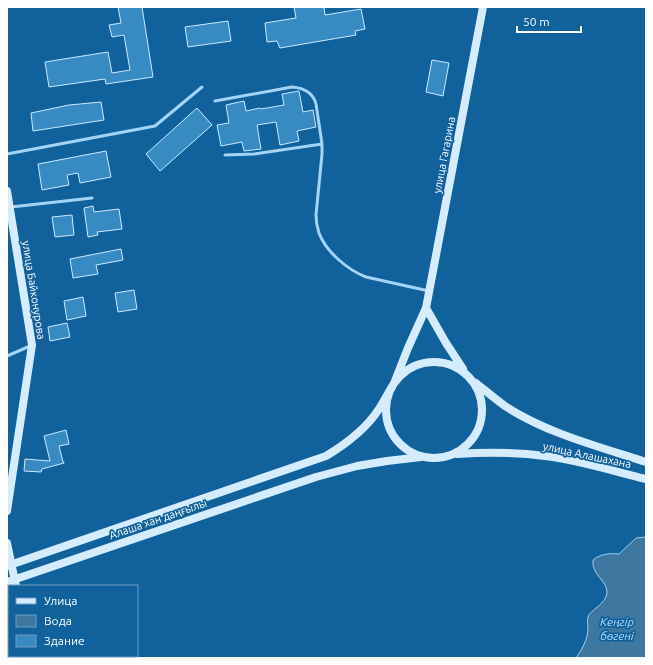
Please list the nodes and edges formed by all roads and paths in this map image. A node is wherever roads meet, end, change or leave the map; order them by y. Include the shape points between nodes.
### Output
1 (484, 7) edge
2 (202, 87) dead end
3 (215, 101) dead end
4 (322, 144) junction
5 (7, 154) edge
6 (225, 155) dead end
7 (7, 191) edge
8 (92, 198) dead end
9 (9, 211) edge
10 (429, 291) junction
11 (426, 308) junction
12 (32, 345) junction
13 (7, 356) edge
14 (469, 376) junction
15 (395, 381) junction
16 (390, 390) junction
17 (452, 454) junction
18 (421, 457) junction
19 (646, 462) edge
20 (646, 480) edge
21 (7, 511) edge
22 (7, 542) edge
23 (10, 565) edge
24 (7, 582) edge
25 (16, 582) edge

1 - 10 main road, улица Гагарина
2 - 5 lane via 154,126
3 - 4 lane via 292,87 303,89 315,98
4 - 6 lane via 254,154
4 - 10 lane via 316,215 319,234 328,248 351,270 366,278
7 - 9 main road, улица Байконурова
8 - 9 lane
9 - 12 main road, улица Байконурова
10 - 11 main road, улица Гагарина
11 - 14 main road
11 - 15 main road, улица Гагарина
12 - 13 lane
12 - 21 main road, улица Байконурова
14 - 15 main road via 456,366 436,361 414,366
14 - 17 main road via 481,396 482,420 470,442
14 - 19 main road, улица Алашахана via 492,396 528,419 567,436
15 - 16 main road
16 - 18 main road via 386,402 388,426 402,446
16 - 23 main road, Алаша хан даңғылы via 373,418 343,446 326,456
17 - 18 main road
17 - 20 main road, улица Алашахана via 503,452 545,456
18 - 25 main road, Алаша хан даңғылы via 356,466 316,477
22 - 23 main road
23 - 25 main road
24 - 25 main road, Алаша хан даңғылы

